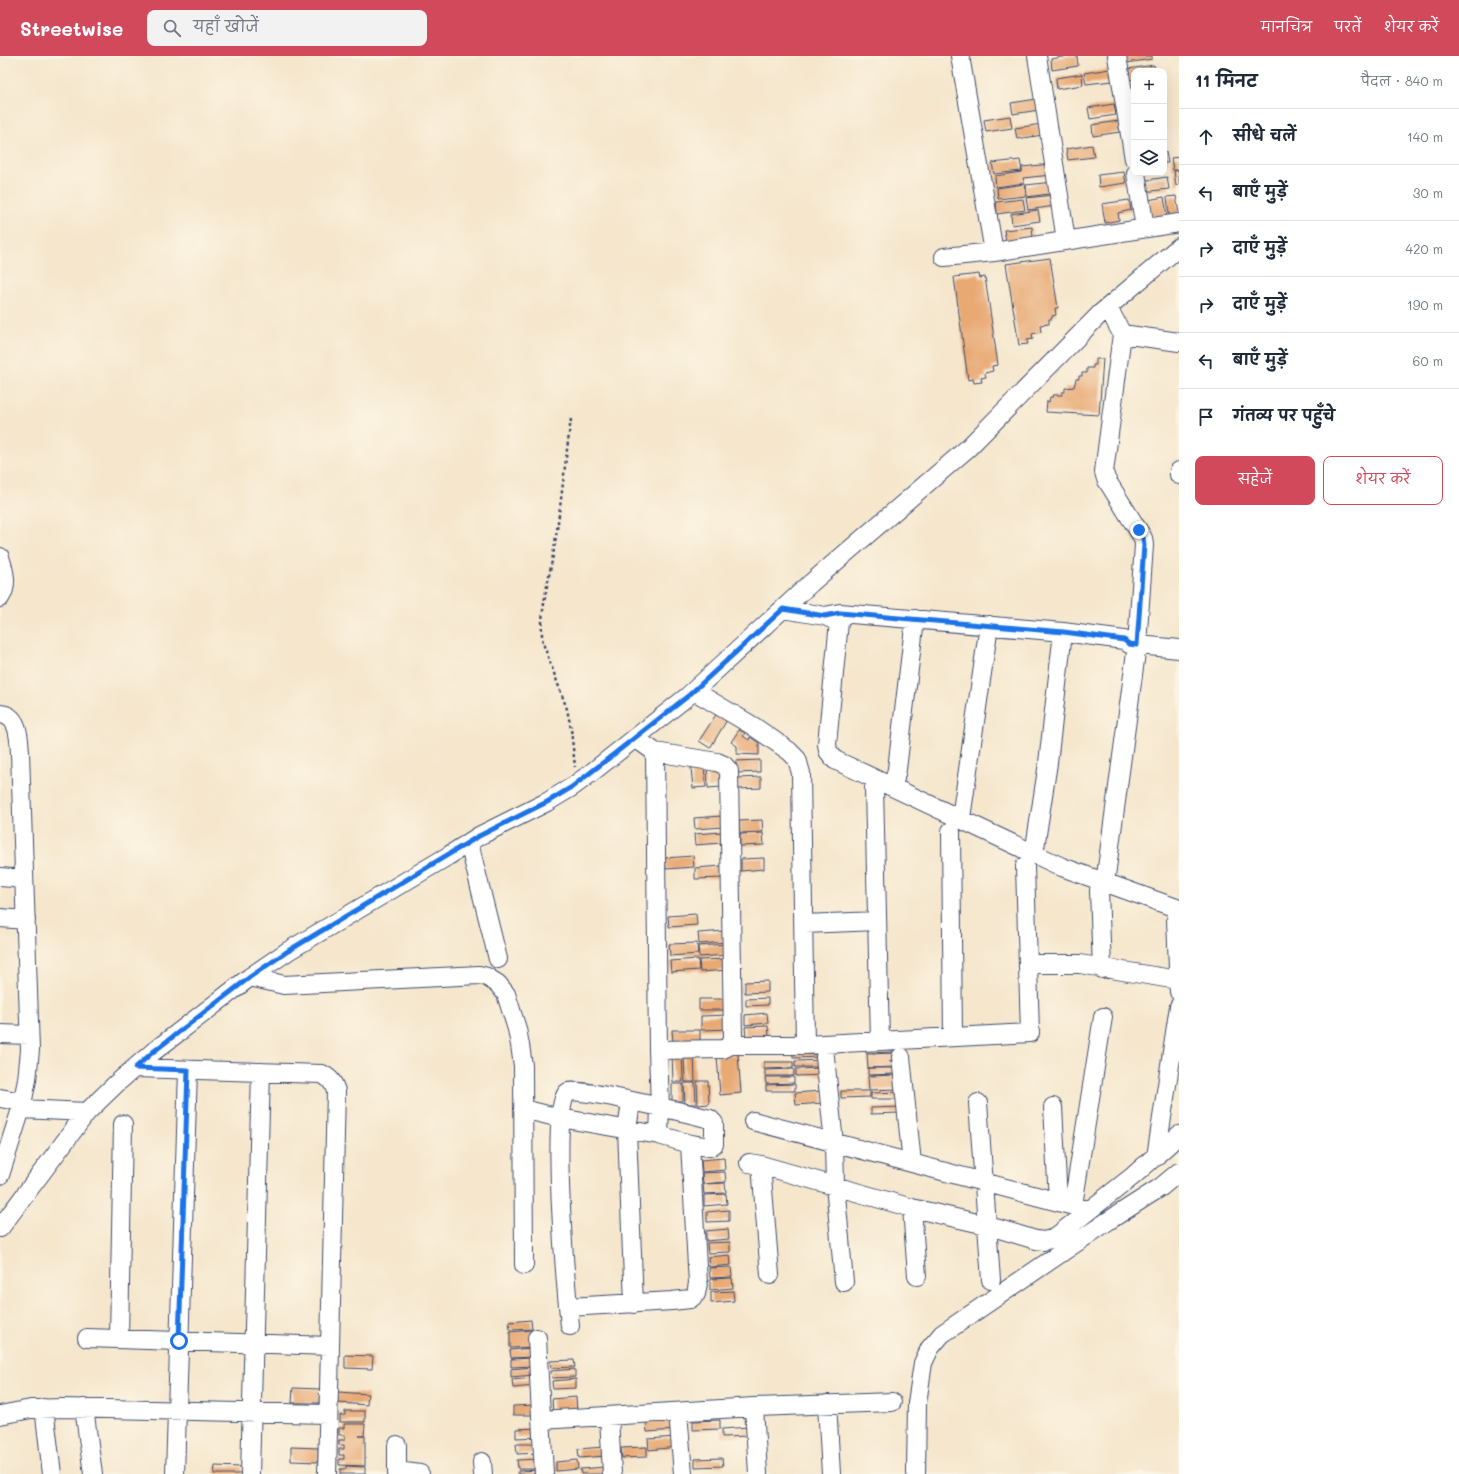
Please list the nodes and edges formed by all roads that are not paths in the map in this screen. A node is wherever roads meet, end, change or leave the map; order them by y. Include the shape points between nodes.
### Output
1 (960, 56) edge
2 (1037, 56) edge
3 (1117, 56) edge
4 (1131, 141) edge
5 (1136, 176) edge
6 (1179, 223) edge
7 (1145, 228) junction
8 (1066, 240) junction
9 (1179, 247) edge
10 (994, 252) junction
11 (944, 258) dead end
12 (1108, 307) junction
13 (1122, 334) junction
14 (1179, 342) edge
15 (1179, 471) edge
16 (1179, 475) edge
17 (0, 557) edge
18 (0, 598) edge
19 (783, 609) junction
20 (832, 619) junction
21 (914, 623) junction
22 (988, 630) junction
23 (1063, 637) junction
24 (1133, 645) junction
25 (1179, 649) edge
26 (694, 691) junction
27 (0, 714) edge
28 (635, 738) junction
29 (655, 752) junction
30 (893, 787) junction
31 (874, 788) dead end
32 (956, 825) junction
33 (469, 843) junction
34 (1029, 860) junction
35 (0, 877) edge
36 (24, 879) junction
37 (1102, 886) junction
38 (1178, 909) edge
39 (0, 918) edge
40 (26, 920) junction
41 (878, 921) junction
42 (804, 924) junction
43 (498, 959) dead end
44 (1028, 964) junction
45 (1102, 969) junction
46 (250, 977) junction
47 (1178, 986) edge
48 (1179, 1006) edge
49 (1103, 1017) dead end
50 (0, 1034) edge
51 (29, 1035) junction
52 (953, 1037) junction
53 (880, 1041) junction
54 (730, 1045) junction
55 (805, 1045) junction
56 (658, 1050) junction
57 (825, 1057) dead end
58 (901, 1057) dead end
59 (135, 1068) junction
60 (188, 1070) junction
61 (261, 1072) junction
62 (0, 1098) edge
63 (631, 1102) junction
64 (978, 1103) dead end
65 (21, 1106) junction
66 (660, 1107) junction
67 (1053, 1107) dead end
68 (523, 1109) junction
69 (87, 1112) junction
70 (560, 1118) junction
71 (753, 1121) dead end
72 (123, 1124) dead end
73 (627, 1130) junction
74 (659, 1135) junction
75 (1179, 1135) edge
76 (834, 1143) junction
77 (690, 1144) junction
78 (1156, 1157) junction
79 (912, 1163) junction
80 (1179, 1172) edge
81 (0, 1175) edge
82 (985, 1182) junction
83 (835, 1185) junction
84 (1073, 1205) junction
85 (912, 1208) junction
86 (986, 1225) junction
87 (0, 1228) edge
88 (524, 1265) dead end
89 (770, 1275) dead end
90 (917, 1276) dead end
91 (991, 1280) dead end
92 (844, 1282) dead end
93 (634, 1304) junction
94 (568, 1307) junction
95 (570, 1326) dead end
96 (87, 1338) dead end
97 (537, 1338) dead end
98 (119, 1339) junction
99 (179, 1341) junction
100 (253, 1343) junction
101 (330, 1346) junction
102 (892, 1402) dead end
103 (827, 1404) junction
104 (754, 1406) junction
105 (44, 1408) junction
106 (84, 1408) junction
107 (177, 1410) junction
108 (251, 1412) junction
109 (678, 1412) junction
110 (328, 1414) junction
111 (0, 1415) edge
112 (609, 1416) junction
113 (541, 1420) junction
114 (397, 1445) dead end
115 (397, 1473) edge
116 (52, 1474) edge
117 (93, 1474) edge
118 (175, 1474) edge
119 (250, 1474) edge
120 (327, 1474) edge
121 (420, 1474) edge
122 (544, 1474) edge
123 (612, 1474) edge
124 (683, 1474) edge
125 (758, 1474) edge
126 (831, 1474) edge
127 (916, 1474) edge

1 - 10 street
2 - 8 street
3 - 4 street
5 - 7 street
6 - 7 street
7 - 8 street
8 - 10 street
9 - 12 street
10 - 11 street
12 - 13 street
12 - 19 street via 968,448
13 - 14 street
13 - 24 street via 1104,472 1106,480 1143,538
15 - 16 street
17 - 18 street via 5,585
19 - 20 street
19 - 26 street
20 - 21 street via 840,613
20 - 30 street via 828,751 835,760
21 - 22 street
21 - 30 street
22 - 23 street
22 - 32 street
23 - 24 street via 1123,648
23 - 34 street via 1048,763
24 - 25 street
24 - 37 street
26 - 28 street
26 - 42 street via 753,726 797,759 801,773
27 - 36 street via 14,721 19,733
28 - 29 street
28 - 33 street via 576,784
29 - 54 street via 717,762 729,771 733,1038
29 - 56 street
30 - 32 street
31 - 41 street
32 - 34 street
32 - 52 street
33 - 43 street
33 - 46 street via 319,932
34 - 37 street via 1062,867
34 - 44 street
35 - 36 street
36 - 40 street
37 - 38 street
37 - 45 street
38 - 47 street
39 - 40 street
40 - 51 street
41 - 42 street
41 - 53 street
42 - 55 street
44 - 45 street via 1080,964
44 - 52 street via 1030,1034
45 - 47 street
46 - 59 street
46 - 68 street via 284,985 479,974 487,977 498,984 506,994 517,1029 523,1066
48 - 78 street
49 - 84 street
50 - 51 street
51 - 65 street via 28,1080
52 - 53 street
53 - 55 street
54 - 55 street
54 - 56 street via 723,1049
56 - 66 street
57 - 76 street
58 - 79 street
59 - 60 street
59 - 69 street
60 - 61 street
60 - 99 street
61 - 100 street
61 - 101 street via 322,1074 330,1078 336,1091
62 - 65 street
63 - 66 street
63 - 70 street via 573,1091 563,1097
63 - 73 street
64 - 82 street
65 - 69 street
65 - 81 street
66 - 74 street
66 - 77 street via 713,1120 714,1144
67 - 84 street
68 - 70 street
68 - 88 street
69 - 87 street
70 - 73 street
70 - 94 street via 560,1198
71 - 76 street
72 - 98 street
73 - 74 street
73 - 93 street
74 - 77 street
75 - 78 street
76 - 79 street
76 - 83 street
77 - 93 street via 698,1283 696,1294 690,1299
78 - 84 street
79 - 82 street
80 - 127 street via 949,1330 930,1348 923,1363 917,1402
82 - 84 street
82 - 86 street
83 - 85 street
83 - 89 street via 755,1164
83 - 92 street
84 - 86 street via 1054,1238 1044,1242
85 - 86 street
85 - 90 street
86 - 91 street
93 - 94 street
94 - 95 street
96 - 98 street
97 - 113 street
98 - 99 street
99 - 100 street
99 - 107 street
100 - 101 street
100 - 108 street
101 - 110 street
102 - 103 street
103 - 104 street
103 - 126 street
104 - 109 street
104 - 125 street
105 - 106 street
105 - 111 street
105 - 116 street
106 - 107 street
106 - 117 street
107 - 108 street
107 - 118 street
108 - 110 street
108 - 119 street
109 - 112 street
109 - 124 street
110 - 120 street
112 - 113 street
112 - 123 street
113 - 122 street
114 - 115 street
115 - 121 street

